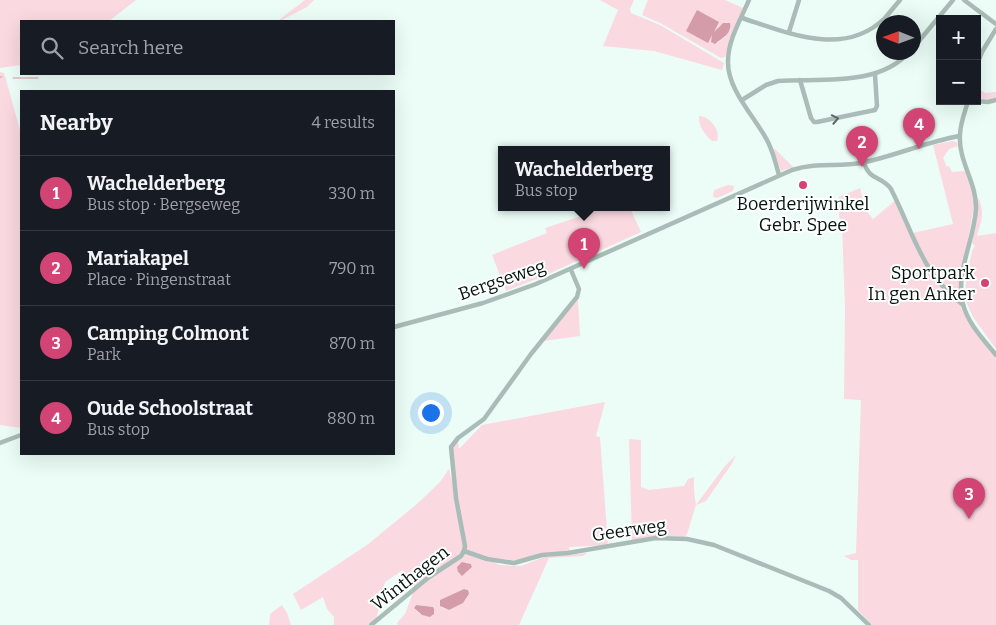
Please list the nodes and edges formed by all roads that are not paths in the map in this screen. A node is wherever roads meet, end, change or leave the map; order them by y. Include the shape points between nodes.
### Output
1 (749, 0) edge
2 (798, 0) edge
3 (900, 0) edge
4 (953, 0) edge
5 (966, 1) edge
6 (742, 18) junction
7 (996, 24) edge
8 (996, 29) edge
9 (789, 32) junction
10 (921, 39) edge
11 (901, 60) edge
12 (979, 60) edge
13 (875, 75) junction
14 (800, 80) junction
15 (742, 100) junction
16 (996, 100) edge
17 (981, 101) edge
18 (967, 105) edge
19 (959, 136) junction
20 (864, 162) junction
21 (779, 175) junction
22 (571, 270) junction
23 (963, 305) junction
24 (395, 327) edge
25 (996, 356) edge
26 (20, 435) edge
27 (0, 443) edge
28 (464, 551) junction
29 (371, 625) edge
30 (869, 625) edge

1 - 6 street
2 - 9 street
3 - 9 street via 876,25 850,37 820,40
4 - 10 street
5 - 7 street
6 - 9 street
6 - 15 street via 730,46 728,60 730,78
8 - 12 street
11 - 13 street
13 - 14 street
14 -> 13 street via 810,118 817,122 875,110
14 - 15 street via 772,83
15 - 21 street via 768,143
16 - 17 street
18 - 19 street
19 - 20 street, Bergseweg
19 - 23 street via 976,204 962,282
20 - 21 street, Bergseweg via 811,165
20 - 23 street via 869,174 891,189 929,270
21 - 22 street, Bergseweg
22 - 24 street, Bergseweg via 503,296
22 - 28 street via 579,289 577,297 530,354 484,419 451,447 456,498 466,546
23 - 25 street
26 - 27 street
28 - 29 street, Winthagen
28 - 30 street, Geerweg via 514,563 537,556 656,538 692,539 829,591

